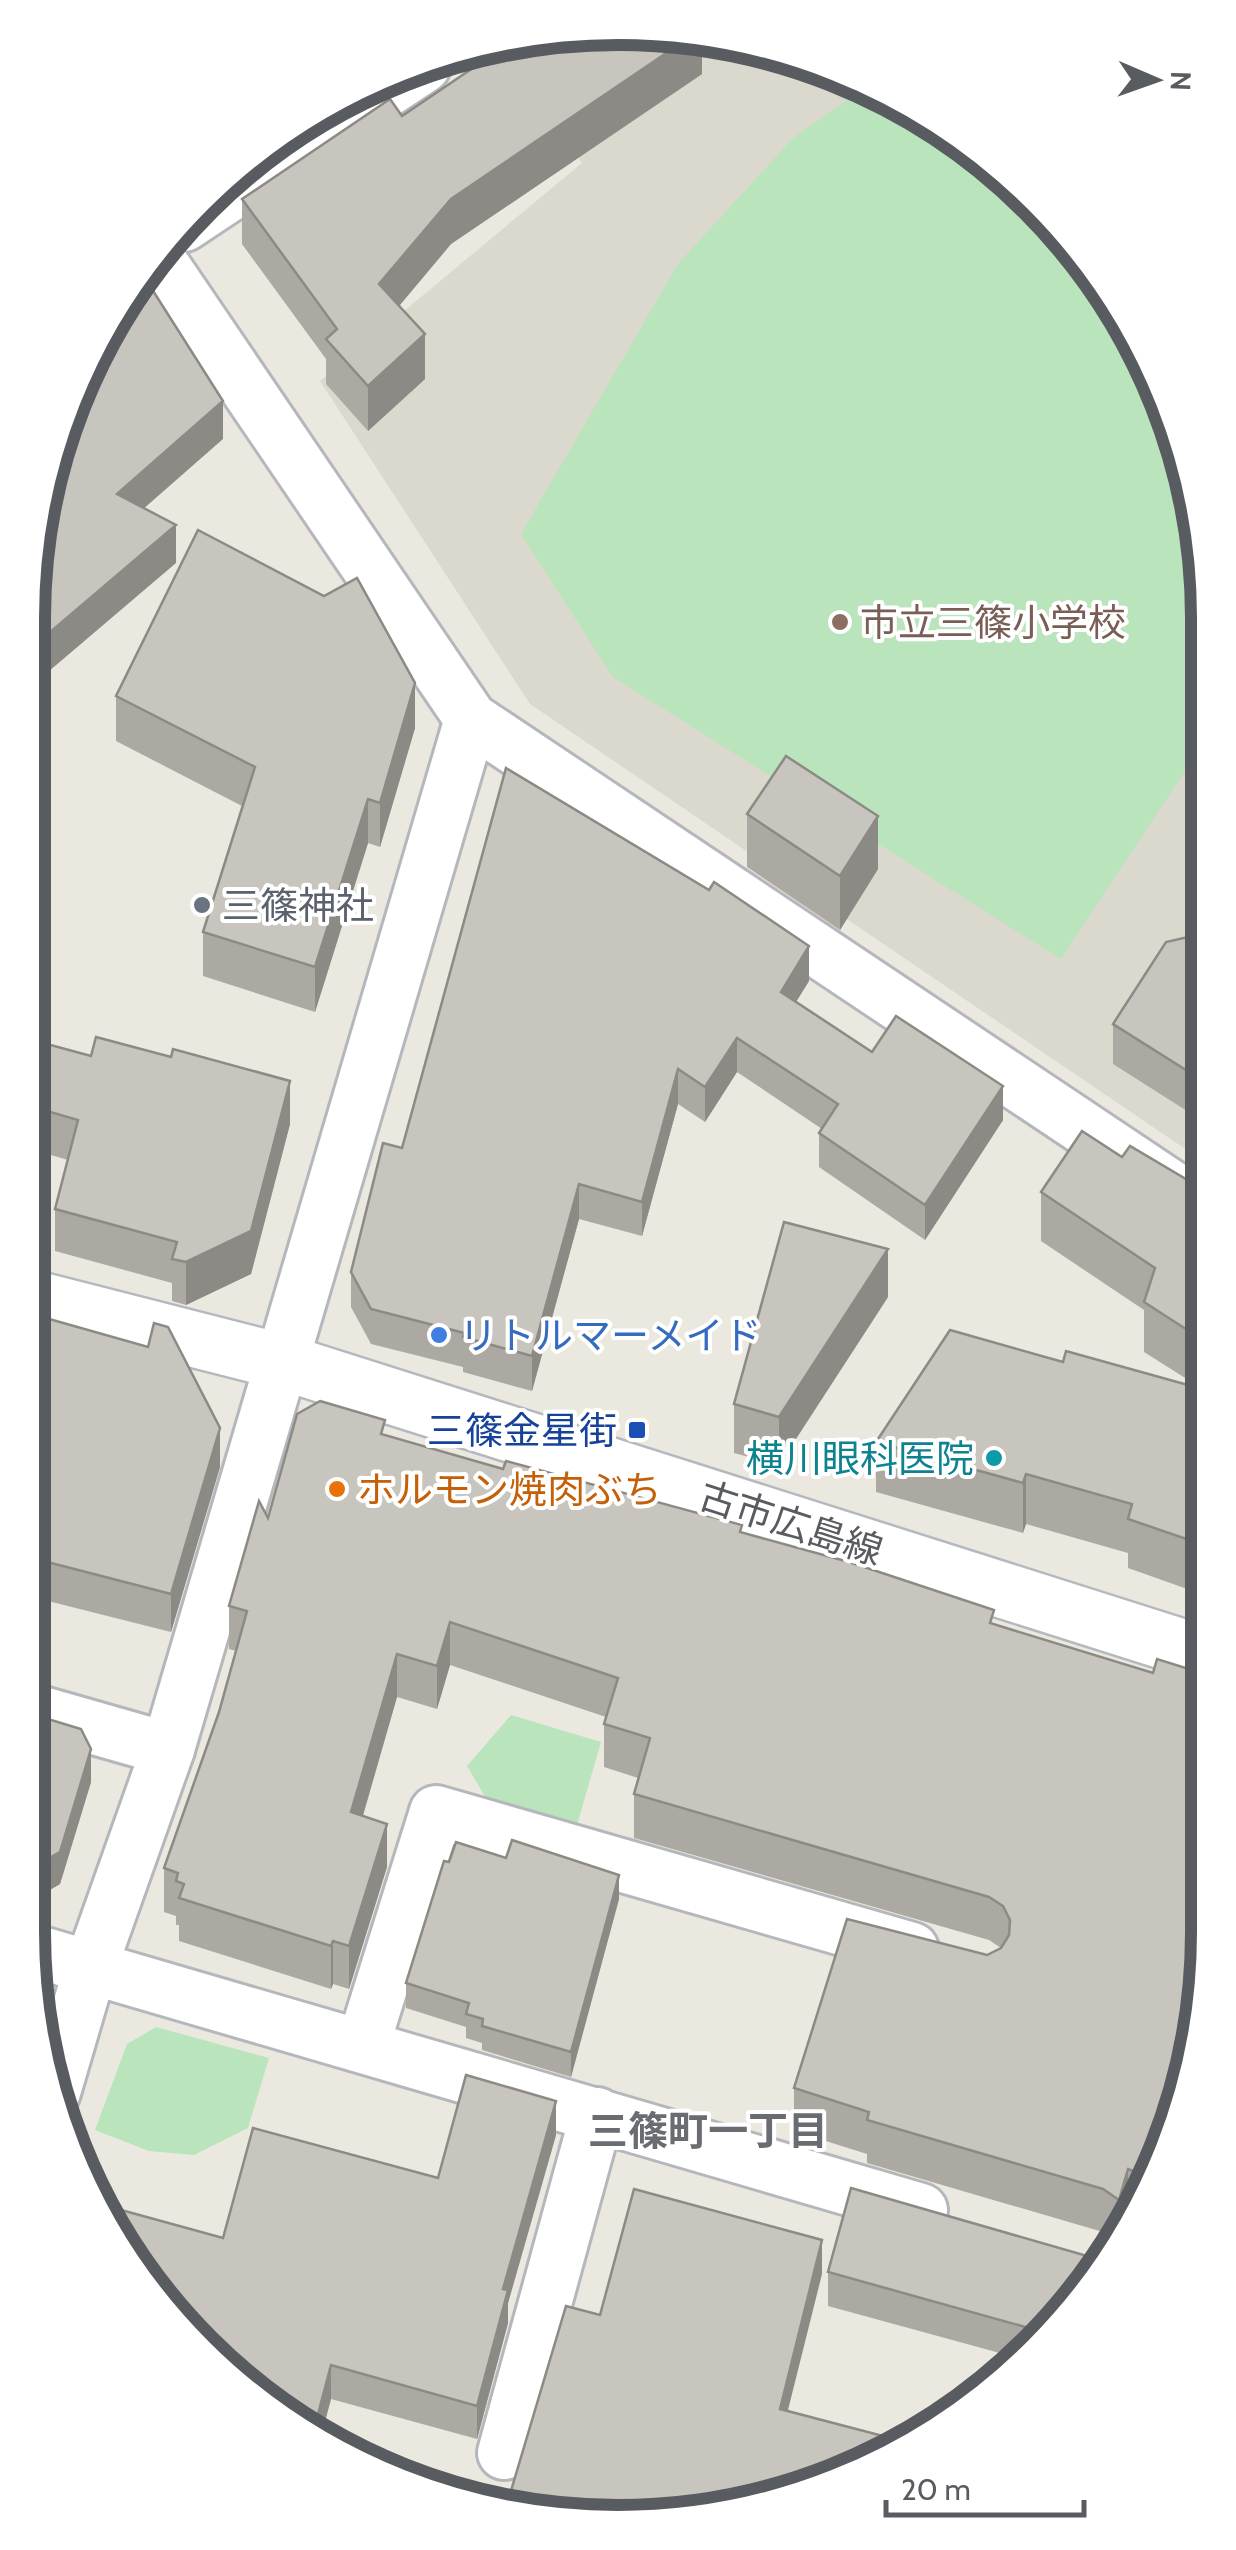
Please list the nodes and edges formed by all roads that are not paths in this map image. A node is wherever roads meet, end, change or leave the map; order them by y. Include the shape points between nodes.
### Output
1 (370, 102) edge
2 (237, 190) edge
3 (164, 267) edge
4 (471, 719) junction
5 (1191, 1200) edge
6 (45, 1301) edge
7 (283, 1362) junction
8 (1191, 1650) edge
9 (45, 1713) edge
10 (168, 1750) junction
11 (46, 1954) edge
12 (962, 1964) edge
13 (92, 1966) junction
14 (363, 2046) junction
15 (62, 2067) edge
16 (597, 2114) junction
17 (961, 2221) edge
18 (504, 2453) dead end

1 - 2 street
3 - 4 street
4 - 5 street
4 - 7 street
6 - 7 main road, 古市広島線
7 - 8 main road, 古市広島線
7 - 10 street
9 - 10 street
10 - 13 street
11 - 13 street
12 - 14 street via 436,1812
13 - 14 street
13 - 15 street
14 - 16 street
16 - 17 street
16 - 18 street

